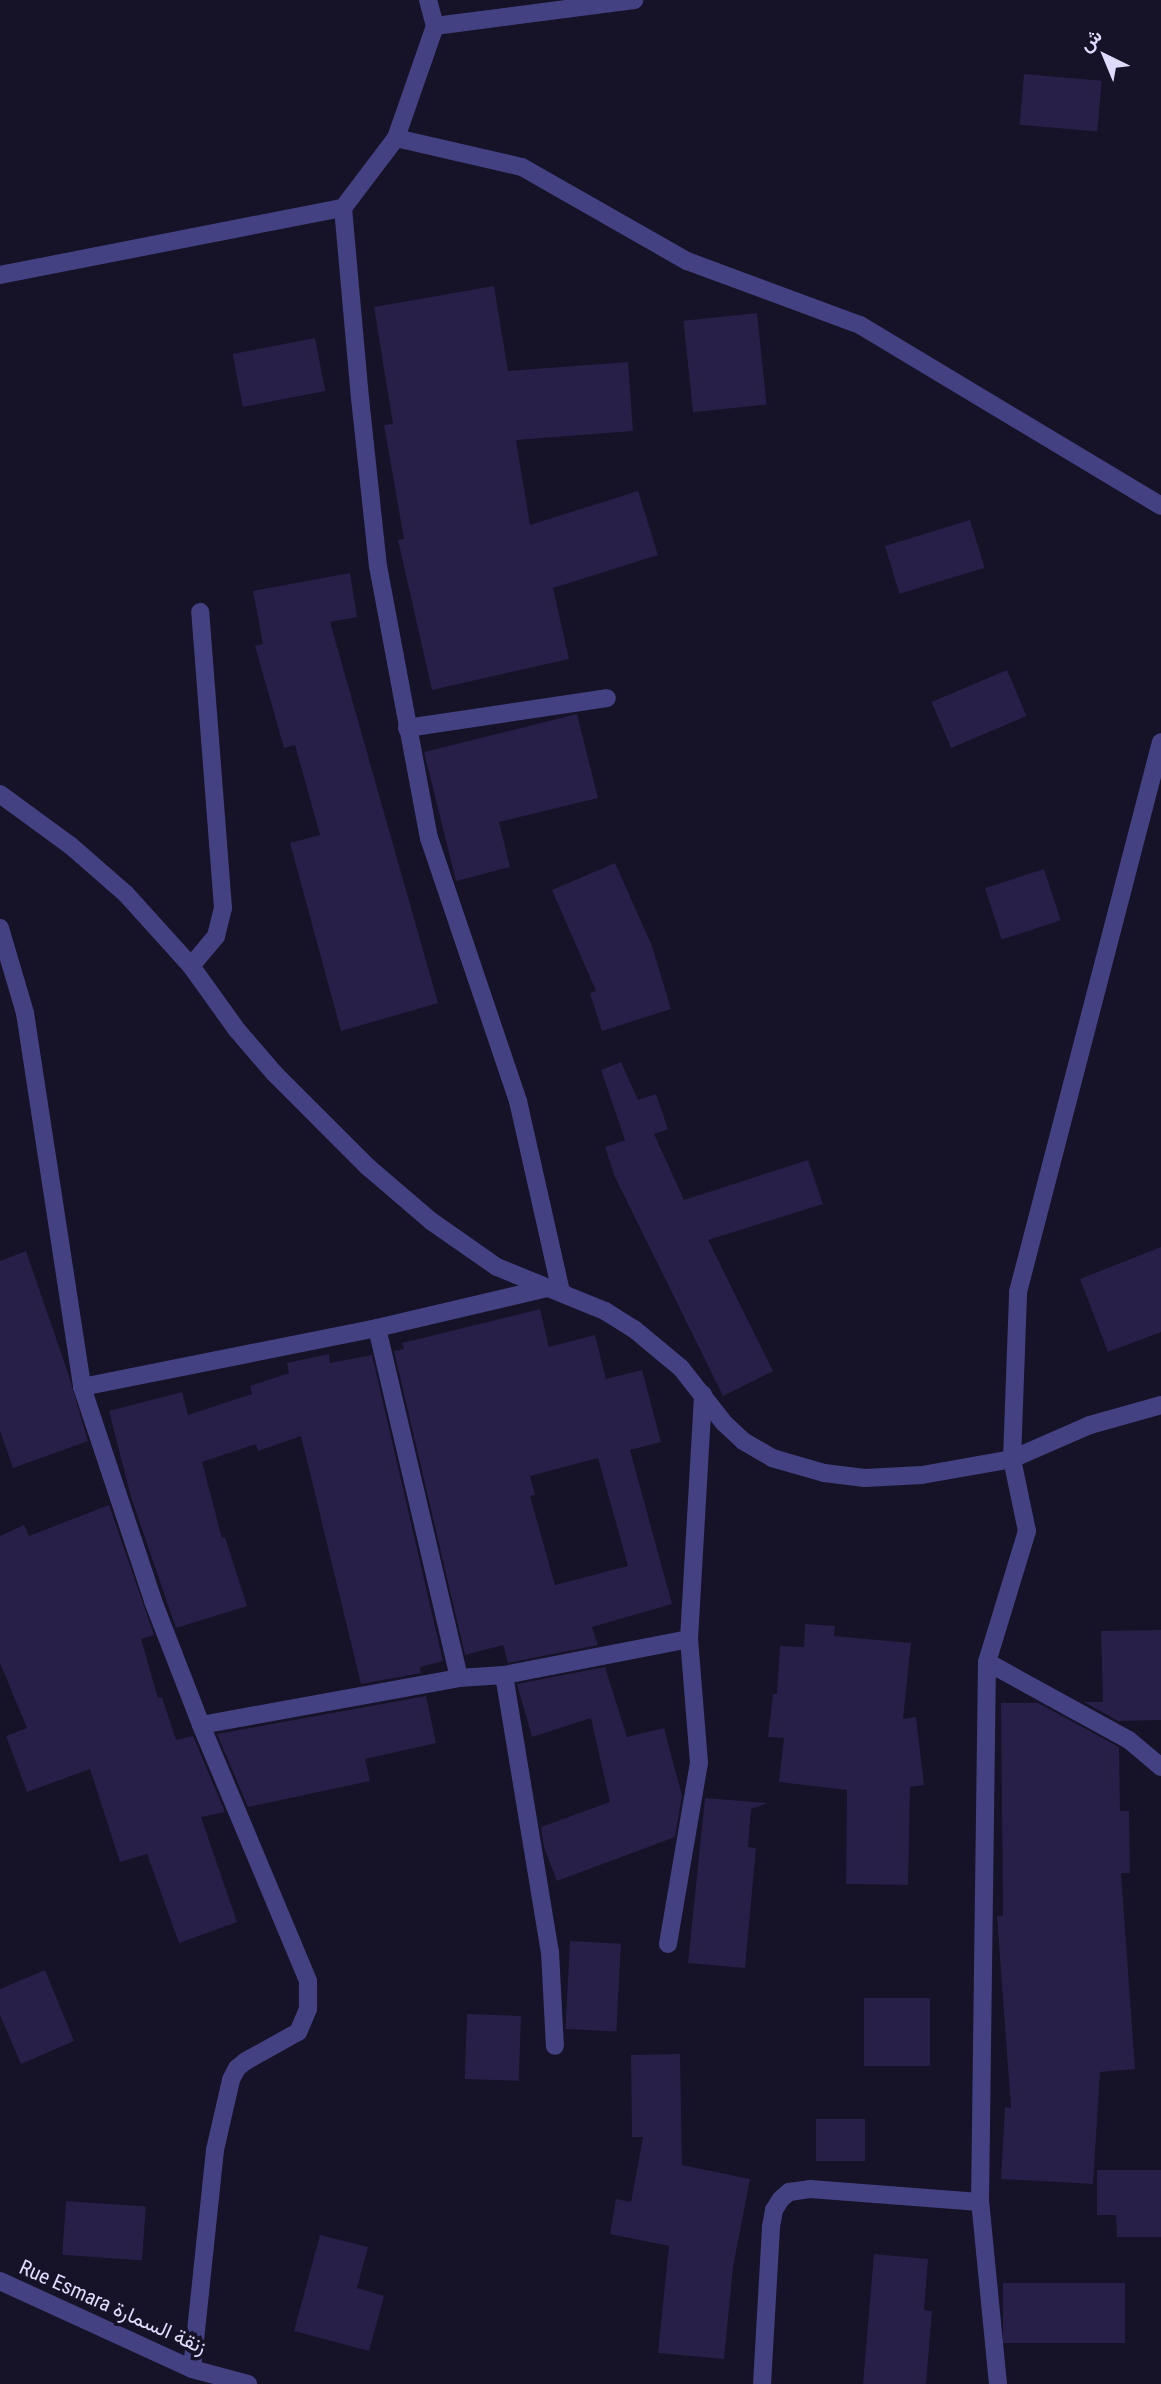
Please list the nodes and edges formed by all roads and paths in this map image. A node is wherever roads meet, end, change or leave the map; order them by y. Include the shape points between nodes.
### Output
1 (428, 0) edge
2 (628, 0) edge
3 (435, 26) junction
4 (396, 138) junction
5 (343, 208) junction
6 (0, 275) edge
7 (1161, 506) edge
8 (200, 612) dead end
9 (607, 698) dead end
10 (407, 728) junction
11 (1161, 742) edge
12 (0, 794) edge
13 (0, 928) edge
14 (191, 966) junction
15 (554, 1290) junction
16 (377, 1328) junction
17 (82, 1387) junction
18 (703, 1394) junction
19 (1161, 1405) edge
20 (1012, 1458) junction
21 (689, 1639) junction
22 (986, 1662) junction
23 (504, 1675) junction
24 (459, 1678) junction
25 (201, 1725) junction
26 (1161, 1767) edge
27 (668, 1944) dead end
28 (555, 2046) dead end
29 (980, 2202) junction
30 (0, 2281) edge
31 (192, 2369) junction
32 (248, 2384) edge
33 (762, 2384) edge
34 (998, 2384) edge

1 - 3 street
2 - 3 street
3 - 4 street
4 - 5 street
4 - 7 street via 522,167 687,261 860,325
5 - 6 street
5 - 10 street via 378,566
8 - 14 street via 223,908 216,936
9 - 10 street
10 - 15 street via 429,838 518,1101
11 - 20 street via 1018,1292
12 - 14 street via 126,894
13 - 17 street via 25,1013
14 - 15 street via 274,1073 368,1167 469,1250
15 - 16 street
15 - 18 street via 634,1329 681,1367
16 - 17 street
16 - 24 street
17 - 25 street via 153,1601
18 - 20 street via 743,1441 772,1458 824,1473 865,1478 922,1475
18 - 21 street
19 - 20 street via 1090,1425
20 - 22 street via 1027,1531
21 - 23 street
21 - 27 street via 699,1763
22 - 26 street via 1129,1740
22 - 29 street
23 - 24 street
23 - 28 street via 550,1952
24 - 25 street
25 - 31 street via 308,1981 307,2009 298,2032 246,2061 231,2080 215,2150
29 - 33 street via 810,2189 789,2192 775,2210 771,2227
29 - 34 street
30 - 31 street, Rue Esmara زنقة السمارة
31 - 32 street, Rue Esmara زنقة السمارة

